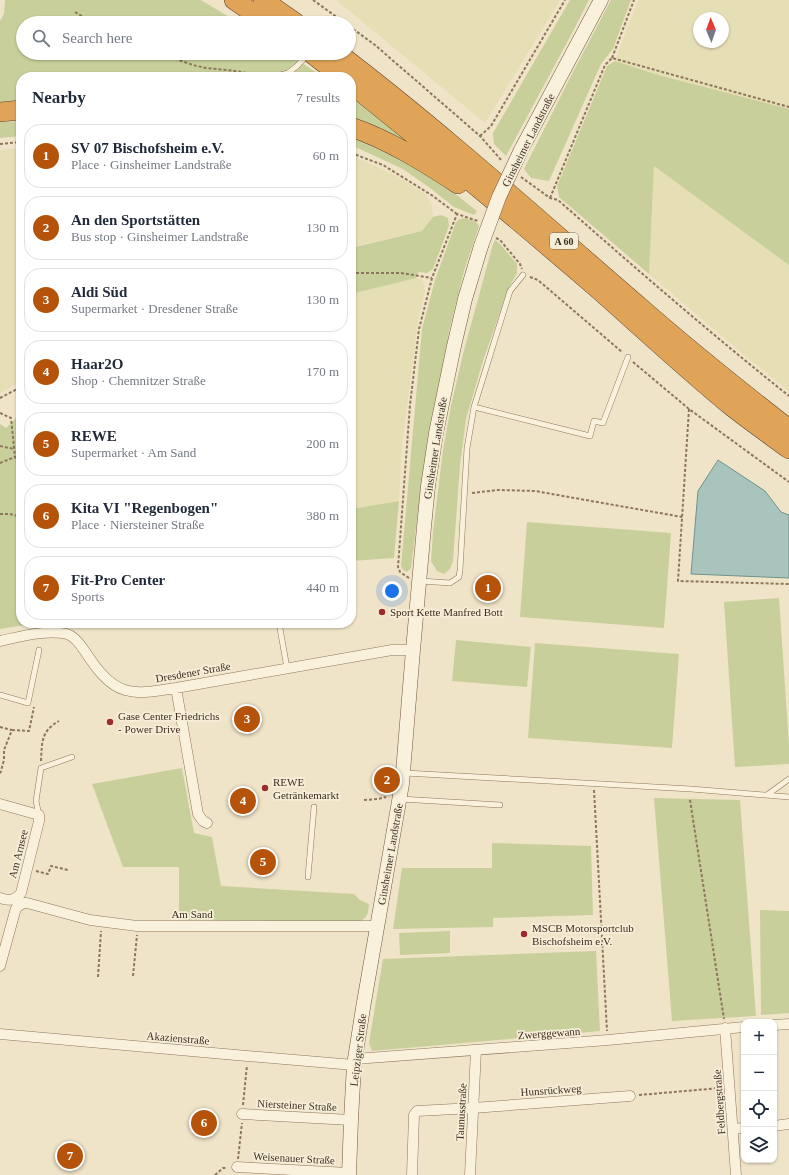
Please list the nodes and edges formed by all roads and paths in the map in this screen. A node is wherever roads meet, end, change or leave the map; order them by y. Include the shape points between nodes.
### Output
1 (234, 0) edge
2 (263, 0) edge
3 (313, 0) edge
4 (565, 0) edge
5 (601, 0) edge
6 (634, 0) edge
7 (75, 12) dead end
8 (82, 16) edge
9 (258, 16) edge
10 (286, 16) edge
11 (335, 16) edge
12 (356, 31) edge
13 (612, 58) junction
14 (178, 60) edge
15 (303, 60) edge
16 (319, 60) edge
17 (347, 60) edge
18 (240, 72) edge
19 (289, 72) edge
20 (335, 72) edge
21 (356, 88) edge
22 (789, 107) edge
23 (16, 110) edge
24 (0, 112) edge
25 (356, 128) edge
26 (480, 136) junction
27 (16, 142) edge
28 (0, 144) edge
29 (356, 155) edge
30 (504, 163) dead end
31 (520, 177) dead end
32 (550, 198) junction
33 (457, 214) junction
34 (480, 222) dead end
35 (495, 237) dead end
36 (356, 273) edge
37 (523, 275) junction
38 (432, 278) junction
39 (600, 291) junction
40 (628, 357) junction
41 (16, 390) edge
42 (789, 396) edge
43 (0, 398) edge
44 (474, 407) junction
45 (689, 409) junction
46 (0, 413) edge
47 (789, 429) edge
48 (0, 446) edge
49 (789, 449) edge
50 (14, 450) junction
51 (15, 457) joint
52 (0, 463) edge
53 (789, 482) edge
54 (465, 494) junction
55 (0, 514) edge
56 (16, 516) edge
57 (682, 517) junction
58 (419, 581) junction
59 (789, 584) edge
60 (280, 628) edge
61 (0, 640) edge
62 (40, 650) dead end
63 (413, 650) junction
64 (287, 668) junction
65 (176, 688) junction
66 (0, 695) edge
67 (28, 703) junction
68 (59, 721) dead end
69 (0, 727) edge
70 (12, 730) junction
71 (72, 757) dead end
72 (41, 768) junction
73 (403, 772) junction
74 (0, 774) edge
75 (789, 779) edge
76 (594, 784) junction
77 (767, 795) junction
78 (789, 797) edge
79 (393, 798) junction
80 (364, 800) dead end
81 (690, 800) dead end
82 (0, 804) edge
83 (500, 805) dead end
84 (314, 807) dead end
85 (39, 815) junction
86 (207, 824) dead end
87 (27, 869) junction
88 (68, 870) dead end
89 (308, 877) dead end
90 (0, 898) edge
91 (102, 922) junction
92 (137, 926) junction
93 (378, 926) junction
94 (1, 961) edge
95 (98, 976) dead end
96 (133, 976) dead end
97 (789, 1024) edge
98 (777, 1025) edge
99 (741, 1027) edge
100 (725, 1028) junction
101 (0, 1034) edge
102 (608, 1040) junction
103 (476, 1050) junction
104 (355, 1062) junction
105 (730, 1088) junction
106 (630, 1096) joint
107 (473, 1108) junction
108 (242, 1114) dead end
109 (351, 1120) junction
110 (789, 1124) edge
111 (777, 1126) edge
112 (741, 1128) edge
113 (733, 1129) junction
114 (237, 1167) dead end
115 (349, 1174) edge
116 (412, 1175) edge
117 (470, 1175) edge
118 (736, 1175) edge

1 - 9 highway
2 - 10 highway
3 - 11 path
4 - 26 path via 491,126
5 - 58 main road, Ginsheimer Landstraße, bridge via 521,150 499,197 481,246 465,299 438,426 428,486
6 - 13 path
7 - 8 path
12 - 26 path
13 - 22 path
13 - 32 path via 605,65
14 - 18 path via 205,68
15 - 19 lane
16 - 20 highway
17 - 47 highway, A 60 via 468,157 642,309
21 - 39 highway, A 60
23 - 24 highway
25 - 39 highway, A 60 via 399,149 465,189 560,264
26 - 30 path
27 - 28 path
29 - 33 path via 383,165
31 - 32 path
32 - 42 path via 558,200
33 - 34 path
33 - 38 path
35 - 37 path via 520,264
36 - 38 path via 401,273
37 - 40 path via 538,280
37 - 44 lane via 510,292
38 - 58 path via 417,344 398,567 406,577
39 - 49 highway, A 60 via 732,407
40 - 44 lane via 603,423 594,420 590,436
40 - 45 path
41 - 43 path
44 - 54 lane via 467,448
45 - 53 path
45 - 57 path
46 - 50 path via 11,418
48 - 50 path
50 - 51 path
51 - 52 path
54 - 57 path via 498,490 534,491
54 - 58 lane via 459,577 450,583
55 - 56 path
57 - 59 path via 678,581
58 - 63 main road, Ginsheimer Landstraße
60 - 64 lane
61 - 65 street, Dresdener Straße via 51,632 65,633 78,642 94,665 118,688 125,691 148,692
62 - 67 lane
63 - 64 street, Dresdener Straße via 392,650
63 - 73 main road, Ginsheimer Landstraße
64 - 65 street, Dresdener Straße
65 - 86 street via 198,814
66 - 67 lane
67 - 70 path via 34,707 29,732
68 - 72 path via 45,732
69 - 70 path
70 - 74 path via 4,750
71 - 72 lane
72 - 85 lane via 36,801
73 - 76 lane
73 - 79 main road, Ginsheimer Landstraße
75 - 77 lane
76 - 77 lane
76 - 102 path
77 - 78 lane
79 - 80 path
79 - 83 lane
79 - 93 main road, Ginsheimer Landstraße
81 - 100 path
82 - 85 street
84 - 89 lane
85 - 87 street, Am Arnsee
87 - 88 path via 48,874 51,866
87 - 90 street, Am Arnsee via 21,893 10,900
91 - 92 street, Am Sand
91 - 94 street, Am Sand via 27,903 20,904 16,908
91 - 95 path
92 - 93 street, Am Sand
92 - 96 path
93 - 104 main road, Leipziger Straße
97 - 98 street
99 - 100 street, Zwerggewann
100 - 102 street, Zwerggewann
100 - 105 street, Feldbergstraße
101 - 104 street, Akazienstraße via 255,1057
102 - 103 street, Zwerggewann
103 - 104 street, Zwerggewann
103 - 107 street, Taunusstraße
104 - 109 main road, Leipziger Straße
105 - 106 path
105 - 113 street, Feldbergstraße
106 - 107 street, Hunsrückweg
107 - 116 street, Hunsrückweg via 417,1111 414,1115
107 - 117 street, Taunusstraße
108 - 109 street, Niersteiner Straße
109 - 115 main road, Leipziger Straße
110 - 111 street
112 - 113 street
113 - 118 street, Feldbergstraße
114 - 115 street, Weisenauer Straße

